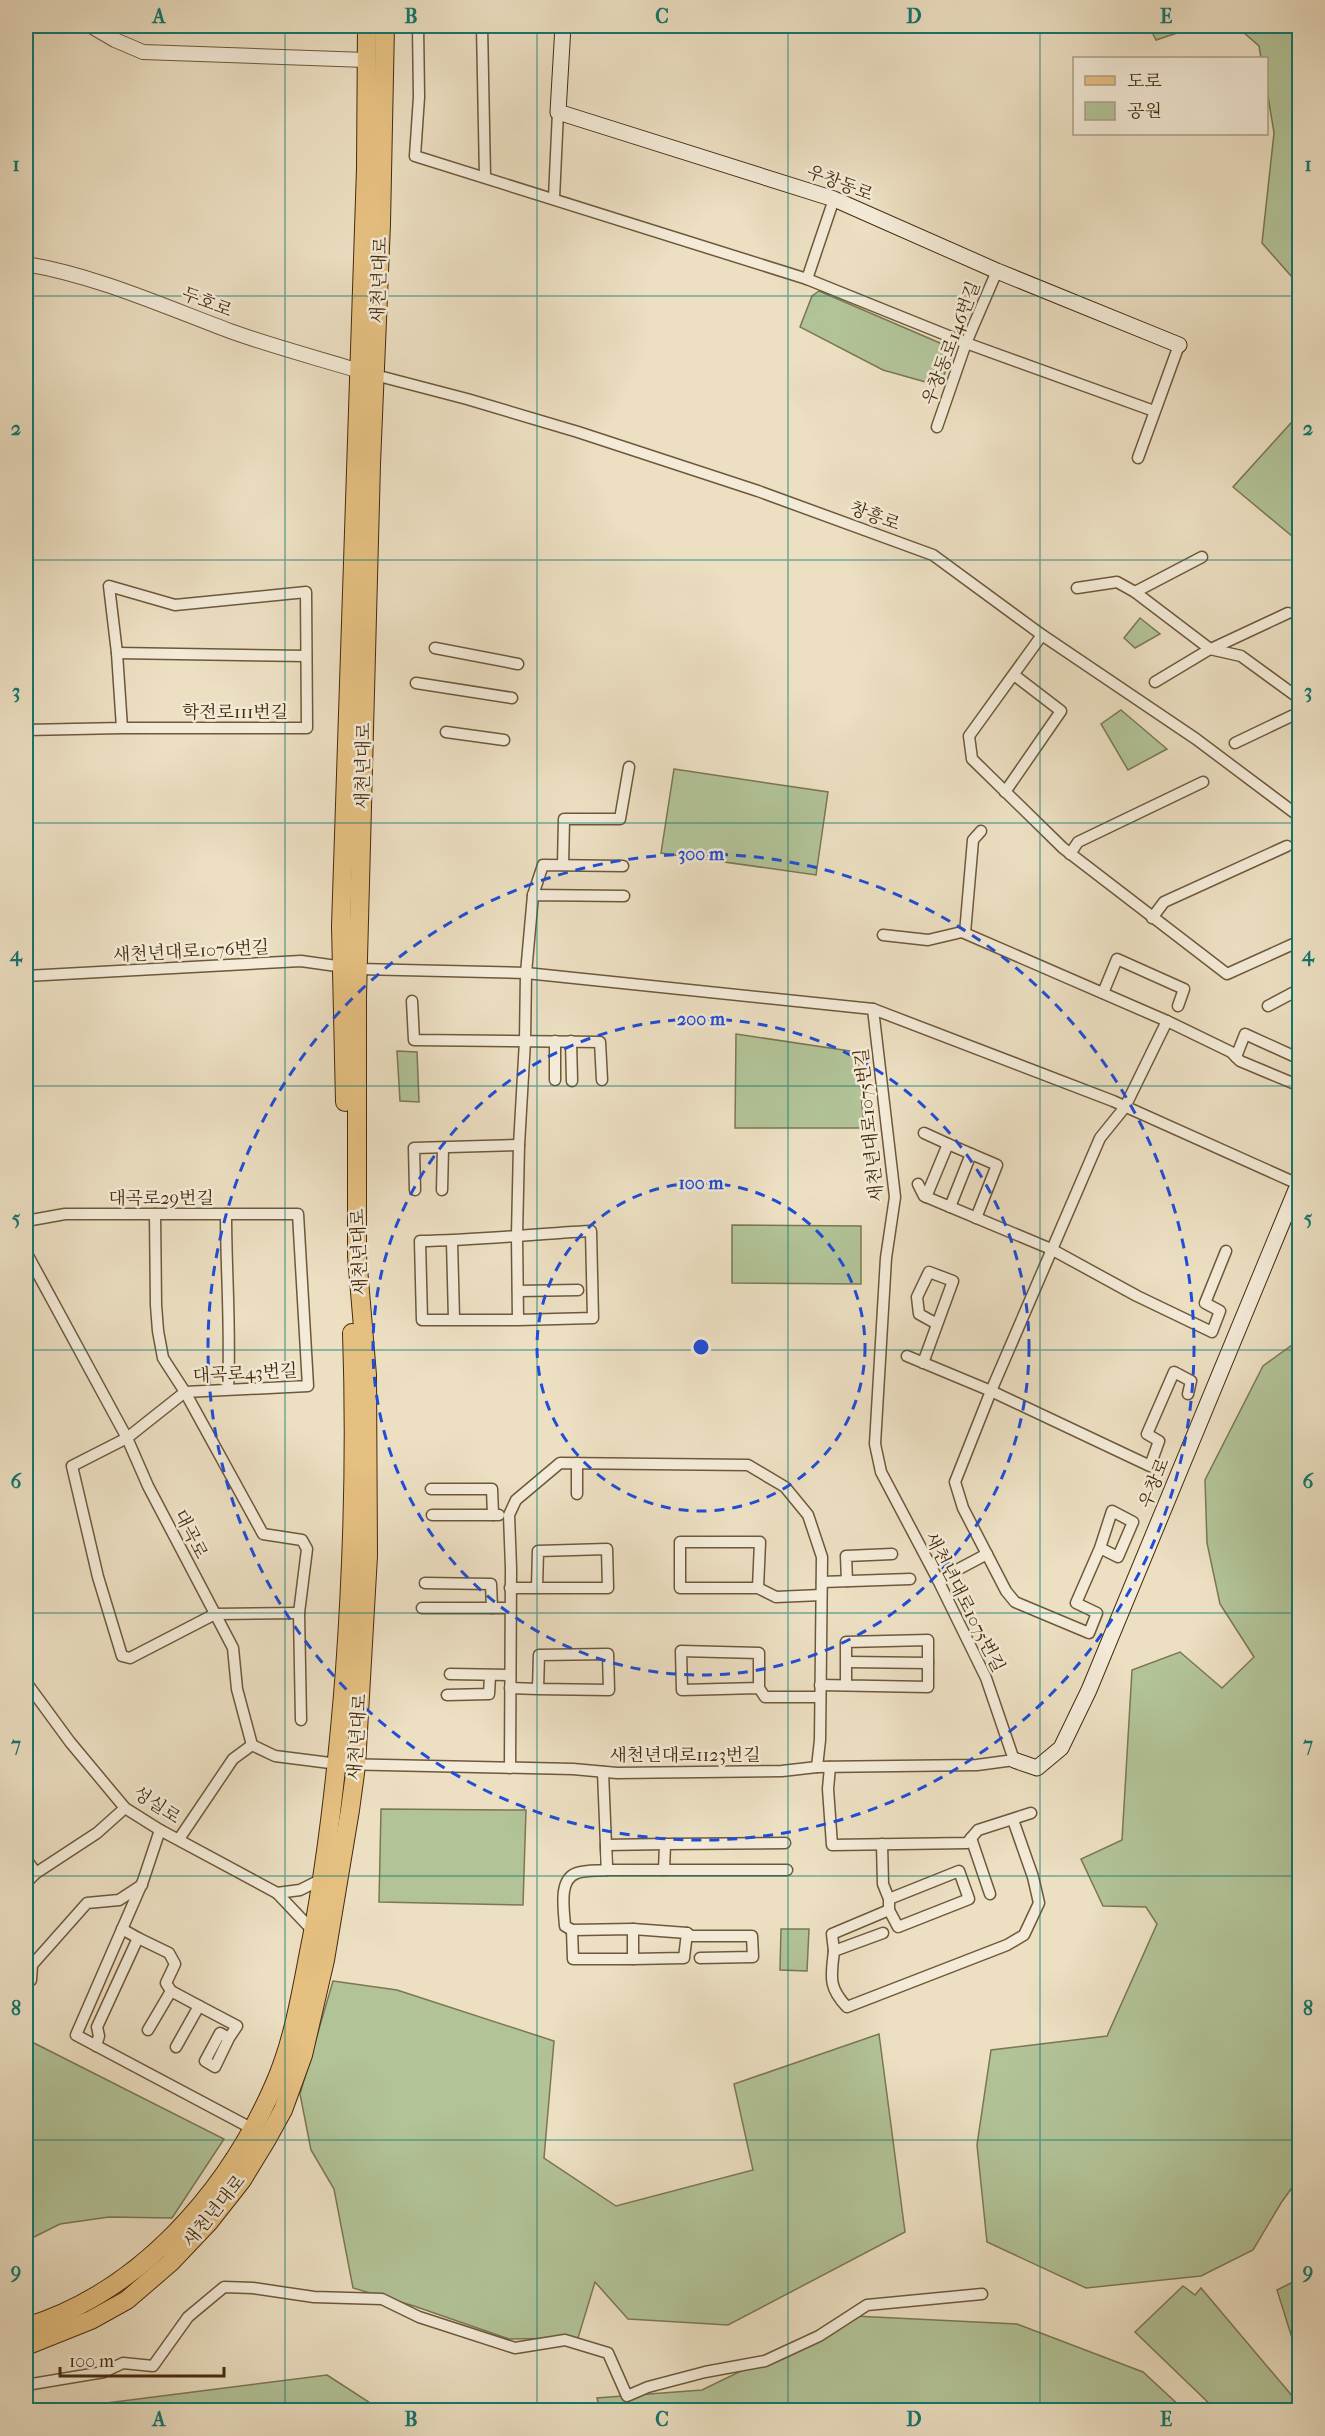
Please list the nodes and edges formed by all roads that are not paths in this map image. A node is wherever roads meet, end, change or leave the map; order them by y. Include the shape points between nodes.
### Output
1 (91, 26) edge
2 (367, 26) edge
3 (385, 26) edge
4 (418, 26) edge
5 (482, 26) edge
6 (563, 26) edge
7 (366, 60) junction
8 (558, 112) junction
9 (485, 177) junction
10 (554, 198) junction
11 (834, 200) junction
12 (26, 264) edge
13 (997, 271) junction
14 (807, 279) junction
15 (966, 343) junction
16 (1179, 345) joint
17 (367, 373) junction
18 (1154, 411) junction
19 (937, 427) dead end
20 (356, 435) junction
21 (1138, 458) dead end
22 (371, 464) junction
23 (1202, 557) dead end
24 (1077, 588) dead end
25 (1135, 592) junction
26 (1288, 613) dead end
27 (1042, 635) junction
28 (435, 648) dead end
29 (1210, 649) junction
30 (117, 653) junction
31 (306, 656) junction
32 (518, 664) dead end
33 (1014, 675) junction
34 (1155, 682) dead end
35 (416, 683) dead end
36 (512, 698) dead end
37 (1299, 699) edge
38 (1299, 712) edge
39 (122, 728) junction
40 (26, 730) edge
41 (446, 732) dead end
42 (504, 740) dead end
43 (1234, 742) dead end
44 (629, 767) dead end
45 (1203, 782) dead end
46 (1005, 792) junction
47 (1299, 817) edge
48 (981, 831) dead end
49 (1287, 846) dead end
50 (1070, 854) junction
51 (563, 865) junction
52 (623, 866) dead end
53 (533, 895) junction
54 (624, 896) dead end
55 (1152, 918) junction
56 (965, 933) junction
57 (883, 935) dead end
58 (1299, 941) edge
59 (349, 969) junction
60 (526, 973) junction
61 (26, 976) edge
62 (1299, 989) edge
63 (1103, 993) junction
64 (412, 1001) dead end
65 (1178, 1006) dead end
66 (1268, 1006) dead end
67 (873, 1009) junction
68 (1167, 1021) junction
69 (525, 1041) junction
70 (555, 1041) junction
71 (570, 1041) junction
72 (1236, 1057) junction
73 (1299, 1059) edge
74 (1299, 1074) edge
75 (555, 1080) dead end
76 (602, 1080) dead end
77 (572, 1081) dead end
78 (1125, 1107) junction
79 (924, 1132) dead end
80 (948, 1144) junction
81 (519, 1146) junction
82 (443, 1148) junction
83 (971, 1154) junction
84 (1299, 1182) edge
85 (918, 1184) dead end
86 (415, 1190) dead end
87 (442, 1190) dead end
88 (926, 1197) junction
89 (950, 1207) junction
90 (155, 1214) junction
91 (226, 1214) junction
92 (976, 1218) junction
93 (26, 1221) edge
94 (517, 1235) junction
95 (452, 1241) junction
96 (1051, 1249) junction
97 (1226, 1251) dead end
98 (26, 1252) edge
99 (578, 1290) dead end
100 (518, 1291) junction
101 (454, 1319) junction
102 (518, 1320) junction
103 (937, 1323) junction
104 (907, 1356) dead end
105 (923, 1363) junction
106 (308, 1386) joint
107 (228, 1389) junction
108 (991, 1391) junction
109 (185, 1392) junction
110 (1188, 1394) dead end
111 (127, 1438) junction
112 (577, 1463) junction
113 (431, 1489) dead end
114 (577, 1494) dead end
115 (432, 1515) dead end
116 (492, 1515) junction
117 (509, 1515) junction
118 (1100, 1548) dead end
119 (892, 1554) dead end
120 (987, 1554) junction
121 (910, 1579) dead end
122 (938, 1580) junction
123 (847, 1581) junction
124 (822, 1582) junction
125 (425, 1583) dead end
126 (510, 1588) junction
127 (537, 1588) junction
128 (758, 1588) junction
129 (821, 1595) junction
130 (423, 1608) dead end
131 (492, 1608) junction
132 (510, 1608) junction
133 (298, 1613) junction
134 (216, 1614) junction
135 (848, 1662) dead end
136 (928, 1663) junction
137 (450, 1674) dead end
138 (510, 1675) junction
139 (490, 1676) junction
140 (26, 1682) edge
141 (820, 1685) junction
142 (846, 1685) junction
143 (510, 1688) junction
144 (759, 1688) junction
145 (538, 1689) junction
146 (447, 1695) dead end
147 (820, 1697) junction
148 (302, 1720) dead end
149 (252, 1745) junction
150 (1014, 1761) junction
151 (347, 1765) junction
152 (817, 1767) junction
153 (830, 1767) junction
154 (510, 1768) junction
155 (603, 1772) junction
156 (125, 1808) junction
157 (1031, 1814) dead end
158 (1013, 1820) junction
159 (160, 1830) junction
160 (971, 1838) junction
161 (180, 1839) junction
162 (785, 1843) dead end
163 (665, 1844) junction
164 (882, 1844) junction
165 (606, 1845) junction
166 (26, 1859) edge
167 (787, 1869) dead end
168 (607, 1870) junction
169 (664, 1870) junction
170 (36, 1873) junction
171 (331, 1878) junction
172 (26, 1883) edge
173 (142, 1885) junction
174 (277, 1893) junction
175 (990, 1894) dead end
176 (889, 1905) junction
177 (122, 1929) junction
178 (633, 1929) junction
179 (572, 1930) junction
180 (313, 1931) junction
181 (687, 1933) junction
182 (883, 1933) dead end
183 (138, 1938) junction
184 (834, 1951) junction
185 (700, 1958) dead end
186 (633, 1959) junction
187 (31, 1980) dead end
188 (171, 1991) junction
189 (198, 2006) junction
190 (148, 2030) dead end
191 (229, 2038) dead end
192 (96, 2046) junction
193 (177, 2047) dead end
194 (251, 2128) junction
195 (981, 2294) dead end
196 (26, 2327) edge
197 (26, 2346) edge
198 (26, 2385) edge

1 - 7 street via 143,52
2 - 7 main road, 새천년대로
3 - 17 main road, 새천년대로 via 381,224
4 - 9 street via 416,156
5 - 9 street
6 - 8 main road
7 - 17 main road, 새천년대로
8 - 10 street
8 - 11 main road, 우창동로
9 - 10 street
10 - 14 street
11 - 13 main road, 우창동로
11 - 14 street
12 - 17 street, 두호로 via 131,292 233,332
13 - 15 street, 우창동로146번길
13 - 16 main road, 우창동로
14 - 15 street
15 - 18 street
15 - 19 street, 우창동로146번길
16 - 18 street
17 - 20 main road, 새천년대로
17 - 22 main road, 새천년대로
17 - 27 street, 창흥로 via 578,432 758,491 933,555
18 - 21 street
20 - 22 main road via 364,434 365,453
20 - 59 main road, 새천년대로
22 - 59 main road, 새천년대로
23 - 25 street
24 - 25 street via 1117,582
25 - 29 street
26 - 29 street
27 - 33 street
27 - 47 street, 창흥로 via 1196,739
28 - 32 street
29 - 34 street
29 - 37 street via 1241,656
30 - 31 street
30 - 31 street, 학전로111번길 via 109,586 176,605 306,592
30 - 39 street
31 - 39 street, 학전로111번길 via 307,728
33 - 46 street via 969,736 972,759
33 - 46 street via 1061,711
35 - 36 street
38 - 43 street
39 - 40 street, 학전로111번길
41 - 42 street
44 - 51 street via 620,819 564,819
45 - 50 street via 1078,842
46 - 50 street
48 - 56 street via 973,840
49 - 55 street via 1164,902
50 - 55 street
51 - 52 street
51 - 53 street via 543,866
53 - 54 street
53 - 60 street
55 - 58 street via 1227,975
56 - 57 street via 928,940
56 - 63 street
59 - 60 street
59 - 61 street, 새천년대로1076번길 via 301,961
59 - 151 main road, 새천년대로 via 357,1256 367,1375 368,1556
60 - 67 street
60 - 69 street
62 - 66 street
63 - 65 street via 1117,959 1184,989
63 - 68 street
64 - 69 street via 414,1040
67 - 78 street
67 - 122 street, 새천년대로1075번길 via 895,1197 886,1258 875,1444 881,1472
68 - 72 street
68 - 78 street
69 - 70 street
69 - 81 street
70 - 71 street
70 - 75 street
71 - 76 street via 600,1042
71 - 77 street
72 - 73 street via 1245,1034
72 - 74 street via 1295,1084
78 - 84 street
78 - 96 street via 1100,1138
79 - 80 street
80 - 83 street
80 - 88 street
81 - 82 street
81 - 94 street
82 - 86 street via 414,1148
82 - 87 street
83 - 89 street
83 - 92 street via 997,1165
84 - 150 main road, 우창로 via 1075,1721 1061,1748 1037,1768
85 - 88 street
88 - 89 street
89 - 92 street
90 - 91 street, 대곡로29번길
90 - 93 street, 대곡로29번길 via 65,1214
90 - 109 street via 158,1331 163,1358
91 - 106 street, 대곡로29번길 via 298,1214
91 - 107 street
92 - 96 street
94 - 95 street
94 - 100 street
94 - 102 street via 591,1231 593,1307 593,1318
95 - 101 street
95 - 101 street via 420,1241 422,1320
96 - 97 street via 1212,1332 1220,1311 1204,1303
96 - 108 street
98 - 111 street, 대곡로
99 - 100 street
100 - 102 street
101 - 102 street
103 - 103 street via 953,1281 929,1272 917,1297 919,1314
103 - 105 street
104 - 105 street
105 - 108 street
106 - 107 street, 대곡로43번길
107 - 109 street, 대곡로43번길
108 - 110 street via 1150,1466 1159,1442 1147,1434 1174,1372 1191,1381
108 - 120 street via 955,1482 963,1508
109 - 111 street, 대곡로43번길
109 - 133 street via 263,1534 302,1540 307,1549
111 - 134 street, 대곡로
111 - 134 street, 대곡로43번길 via 72,1466 98,1577 122,1656 130,1658
112 - 114 street
112 - 117 street via 560,1463 516,1500
112 - 124 street via 748,1465 785,1487 808,1515 822,1557
113 - 116 street via 492,1489
115 - 116 street
116 - 117 street
117 - 126 street
118 - 120 street via 1076,1603 1097,1613 1089,1633 1015,1602
119 - 123 street via 846,1556
120 - 122 street
121 - 123 street
122 - 150 street, 새천년대로1075번길 via 986,1678
123 - 124 street
124 - 129 street
125 - 131 street via 491,1584
126 - 127 street
126 - 132 street
127 - 127 street via 608,1588 607,1549 538,1551
128 - 128 street via 760,1542 680,1542 680,1588
128 - 129 street via 776,1597
129 - 141 street
130 - 131 street
131 - 132 street
132 - 138 street
133 - 134 street
133 - 148 street
134 - 149 street, 대곡로 via 233,1648 237,1689
135 - 136 street
136 - 142 street via 928,1687
136 - 142 street via 928,1640 846,1642
137 - 139 street
138 - 139 street
138 - 143 street
139 - 146 street via 489,1694
140 - 156 street, 성실로
141 - 142 street
141 - 147 street
143 - 145 street
143 - 154 street
144 - 144 street via 759,1653 681,1651 682,1690
144 - 147 street via 765,1697
145 - 145 street via 539,1655 608,1654 609,1690
147 - 152 street
149 - 151 street via 275,1756
149 - 161 street via 233,1759
150 - 153 street, 새천년대로1123번길
151 - 154 street, 새천년대로1123번길
151 - 171 main road, 새천년대로
152 - 153 street, 새천년대로1123번길
152 - 155 street, 새천년대로1123번길 via 782,1771
153 - 164 street via 832,1845
154 - 155 street, 새천년대로1123번길
155 - 165 street
156 - 159 street, 성실로
156 - 170 street via 97,1833
157 - 158 street
158 - 160 street via 978,1830
158 - 184 street via 1039,1903 1024,1935 847,2007 834,1993
159 - 161 street, 성실로
159 - 173 street
160 - 164 street via 967,1843
160 - 175 street
161 - 174 street, 성실로
162 - 163 street
163 - 165 street
163 - 169 street
164 - 176 street via 883,1884
165 - 168 street
166 - 170 street
167 - 169 street
168 - 169 street
168 - 179 street via 576,1873 567,1881 565,1926
170 - 172 street
171 - 174 street via 300,1890
171 - 180 main road, 새천년대로
171 - 197 main road, 새천년대로 via 325,1960 303,2055 283,2110 242,2180 170,2263 127,2300 91,2320
173 - 177 street
173 - 187 street via 119,1900 87,1903 32,1965
174 - 180 street, 성실로
176 - 176 street via 959,1871 969,1899 898,1927
176 - 184 street via 832,1934
177 - 183 street
177 - 192 street via 76,2035
178 - 179 street
178 - 181 street
178 - 186 street
179 - 186 street via 573,1959
180 - 194 main road, 새천년대로 via 286,2054
181 - 185 street via 752,1936 753,1957
181 - 186 street via 684,1958
182 - 184 street
183 - 188 street via 169,1953 175,1964 166,1983
183 - 192 street via 97,2027
188 - 189 street
188 - 190 street
189 - 191 street via 237,2026
189 - 193 street
192 - 194 street
194 - 196 main road, 새천년대로 via 224,2173 166,2243 114,2286
195 - 198 street via 867,2305 819,2336 765,2361 705,2372 627,2396 608,2353 566,2340 515,2348 419,2317 382,2299 314,2297 224,2287 188,2317 153,2366 123,2363 104,2372

